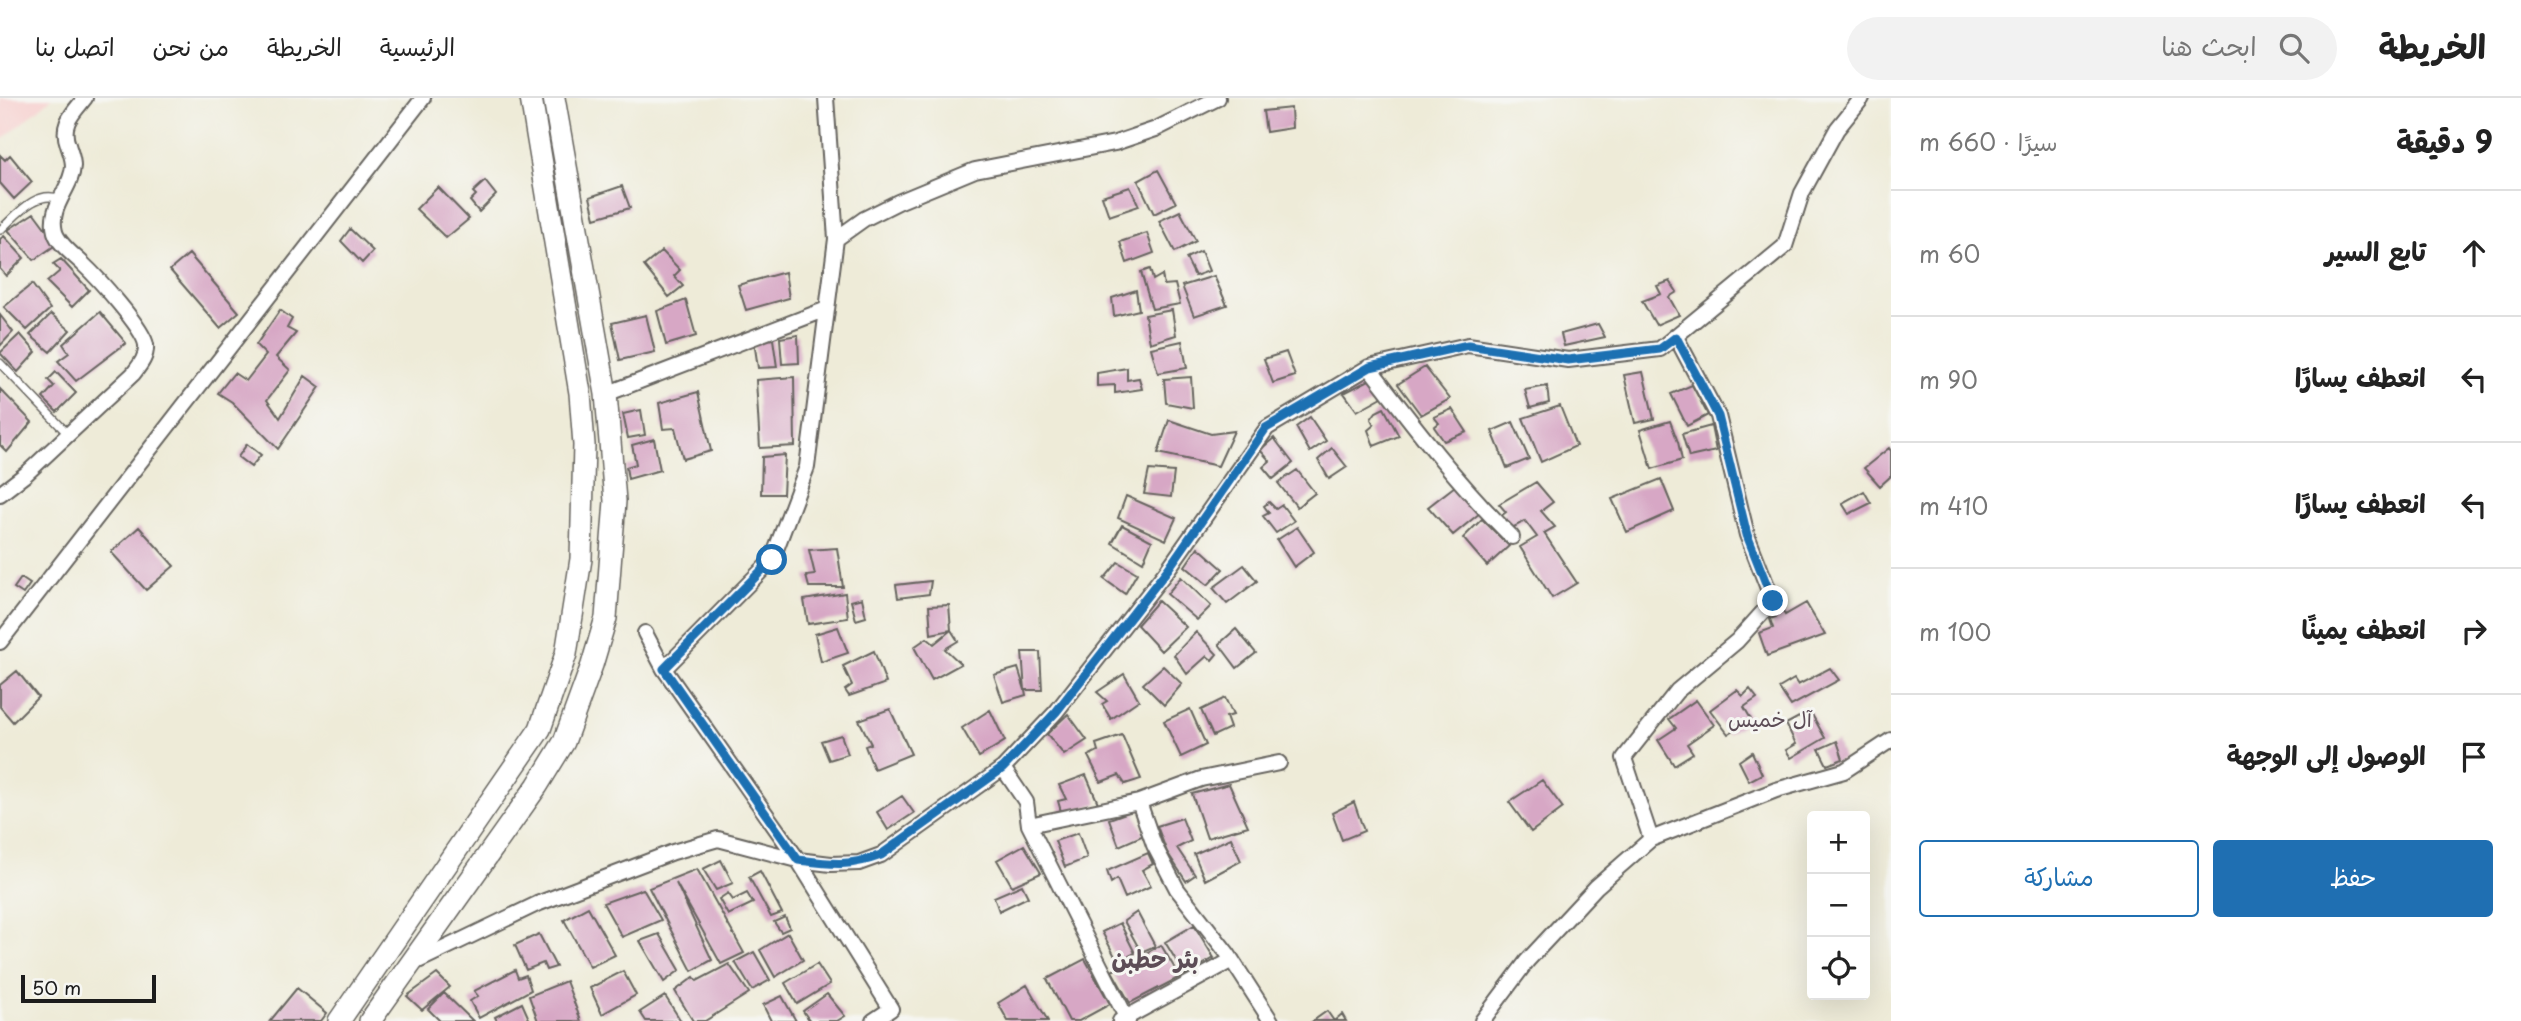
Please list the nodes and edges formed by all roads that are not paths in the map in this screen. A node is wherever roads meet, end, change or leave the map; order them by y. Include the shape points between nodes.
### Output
1 (85, 98) edge
2 (423, 98) edge
3 (531, 98) edge
4 (554, 98) edge
5 (826, 98) edge
6 (1218, 98) edge
7 (1862, 98) edge
8 (60, 199) junction
9 (0, 230) edge
10 (836, 239) junction
11 (827, 309) junction
12 (1676, 337) junction
13 (0, 363) edge
14 (1370, 367) junction
15 (607, 394) junction
16 (69, 434) junction
17 (0, 494) edge
18 (1512, 537) dead end
19 (645, 633) dead end
20 (0, 642) edge
21 (664, 669) junction
22 (1891, 740) edge
23 (1279, 763) dead end
24 (1003, 768) junction
25 (1139, 802) junction
26 (1029, 825) junction
27 (1651, 839) junction
28 (798, 860) junction
29 (1232, 960) junction
30 (410, 965) junction
31 (894, 1015) edge
32 (1125, 1020) edge
33 (338, 1021) edge
34 (370, 1021) edge
35 (873, 1021) edge
36 (1272, 1021) edge
37 (1482, 1021) edge

1 - 8 street via 64,129 73,169
2 - 20 street
3 - 33 main road via 580,393 584,445 581,559 566,654 540,729
4 - 15 main road
5 - 10 street
6 - 10 street via 1156,129 1115,143 975,170 864,219
7 - 12 street via 1837,129 1802,193 1785,246
8 - 9 lane via 48,196 31,202
8 - 16 street via 53,220 58,239 93,274 146,343 144,360 134,374
10 - 11 street
11 - 15 street
11 - 21 street via 807,467 772,560
12 - 14 street via 1660,349 1568,360 1468,345
12 - 27 street via 1718,416 1747,535 1773,601 1737,641 1677,691 1624,758
13 - 16 lane
14 - 18 street via 1428,444
14 - 24 street via 1266,428 1168,569 1056,712
15 - 30 main road via 615,501 611,566 606,618 579,706 537,786
16 - 17 street
19 - 21 street
21 - 28 street
22 - 27 street via 1844,771 1776,790
23 - 25 street via 1201,779
24 - 26 street via 1026,802
24 - 28 street via 881,855 859,863
25 - 26 street
25 - 29 street via 1177,889
26 - 32 street
27 - 37 street via 1596,887 1527,961
28 - 30 street via 718,839 537,904
28 - 31 street
29 - 32 street
29 - 36 street
30 - 34 main road
31 - 35 street

